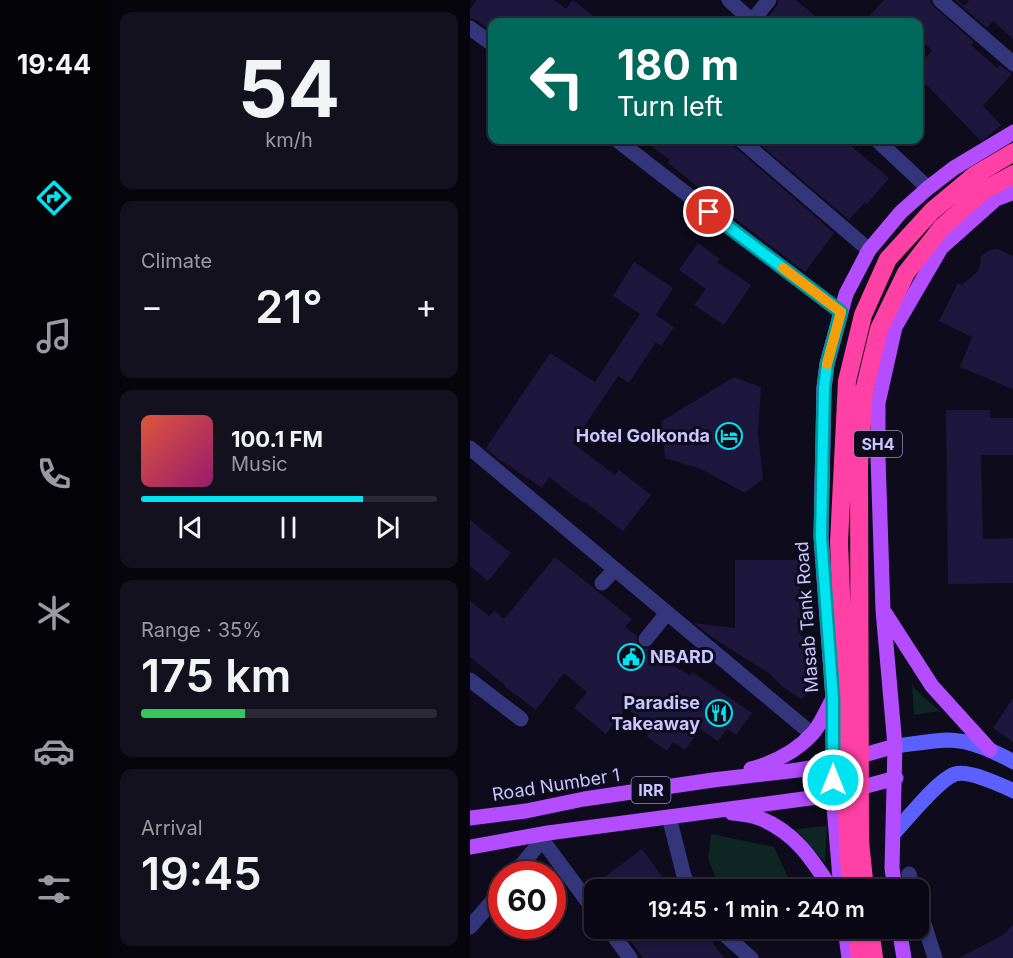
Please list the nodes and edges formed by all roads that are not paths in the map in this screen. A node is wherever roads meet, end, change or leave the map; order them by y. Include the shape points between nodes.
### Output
1 (729, 0) edge
2 (769, 0) edge
3 (940, 0) edge
4 (748, 18) edge
5 (755, 18) edge
6 (470, 28) edge
7 (488, 41) edge
8 (1013, 64) edge
9 (1013, 132) edge
10 (622, 144) edge
11 (746, 144) edge
12 (881, 144) edge
13 (1013, 152) edge
14 (1013, 174) edge
15 (928, 188) junction
16 (1013, 192) edge
17 (869, 250) junction
18 (841, 312) junction
19 (470, 447) edge
20 (881, 536) junction
21 (821, 537) junction
22 (615, 568) junction
23 (882, 579) junction
24 (602, 583) dead end
25 (824, 585) junction
26 (883, 610) junction
27 (667, 613) junction
28 (646, 639) dead end
29 (470, 680) edge
30 (833, 699) junction
31 (521, 719) dead end
32 (812, 734) junction
33 (895, 746) junction
34 (990, 750) junction
35 (1013, 762) edge
36 (833, 764) junction
37 (896, 778) junction
38 (713, 780) junction
39 (1013, 791) edge
40 (833, 795) junction
41 (718, 810) junction
42 (669, 817) junction
43 (470, 818) edge
44 (894, 833) junction
45 (546, 837) junction
46 (470, 847) edge
47 (525, 861) edge
48 (686, 879) edge
49 (825, 879) edge
50 (840, 879) edge
51 (851, 879) edge
52 (864, 879) edge
53 (894, 879) edge
54 (584, 895) edge
55 (488, 906) edge
56 (470, 927) edge
57 (616, 939) edge
58 (729, 939) edge
59 (846, 939) edge
60 (858, 939) edge
61 (871, 939) edge
62 (901, 939) edge
63 (929, 939) edge
64 (630, 958) edge
65 (751, 958) edge
66 (849, 958) edge
67 (860, 958) edge
68 (874, 958) edge
69 (904, 958) edge
70 (935, 958) edge

1 - 4 street
2 - 5 street
3 - 8 street
6 - 7 street
9 - 15 main road, Masab Tank Road
10 - 18 street
11 - 17 street
12 - 15 street
13 - 51 highway, bridge via 975,175 932,211 888,259 863,315 847,381 839,542
14 - 52 highway, bridge via 983,191 942,227 906,273 879,329 864,391 859,475 860,842
15 - 17 main road, Masab Tank Road via 901,212
16 - 20 main road, SH4 via 996,199 941,248 895,327 878,403
17 - 18 main road, Masab Tank Road
18 - 21 main road, Masab Tank Road via 824,388
19 - 22 street
20 - 21 main road
20 - 23 main road, SH4
21 - 25 main road, Masab Tank Road
22 - 24 street
22 - 27 street
23 - 25 main road
23 - 26 main road, SH4
25 - 30 main road, Masab Tank Road
26 - 33 main road, SH4
26 - 34 main road via 932,686
27 - 28 street
27 - 32 street
29 - 31 street
30 - 32 main road
30 - 36 main road, Masab Tank Road
32 - 38 main road via 767,764
33 - 34 main road via 948,740
33 - 36 main road, Road Number 1 / IRR
33 - 37 main road
34 - 35 main road
36 - 38 main road, Road Number 1 / IRR
36 - 40 main road, Masab Tank Road
37 - 40 main road, IRR
37 - 44 main road
38 - 43 main road, Road Number 1 / IRR
39 - 44 main road via 996,782 956,774 931,792
40 - 41 main road, IRR
40 - 50 main road, Masab Tank Road
41 - 42 main road, IRR
41 - 49 main road, IRR via 758,817 789,834
42 - 45 main road, IRR
42 - 48 street
44 - 53 main road
45 - 46 main road, IRR
45 - 47 street
45 - 54 street
55 - 56 street
57 - 64 street
58 - 65 street
59 - 66 main road
60 - 67 highway
61 - 68 highway
62 - 69 main road
63 - 70 street

